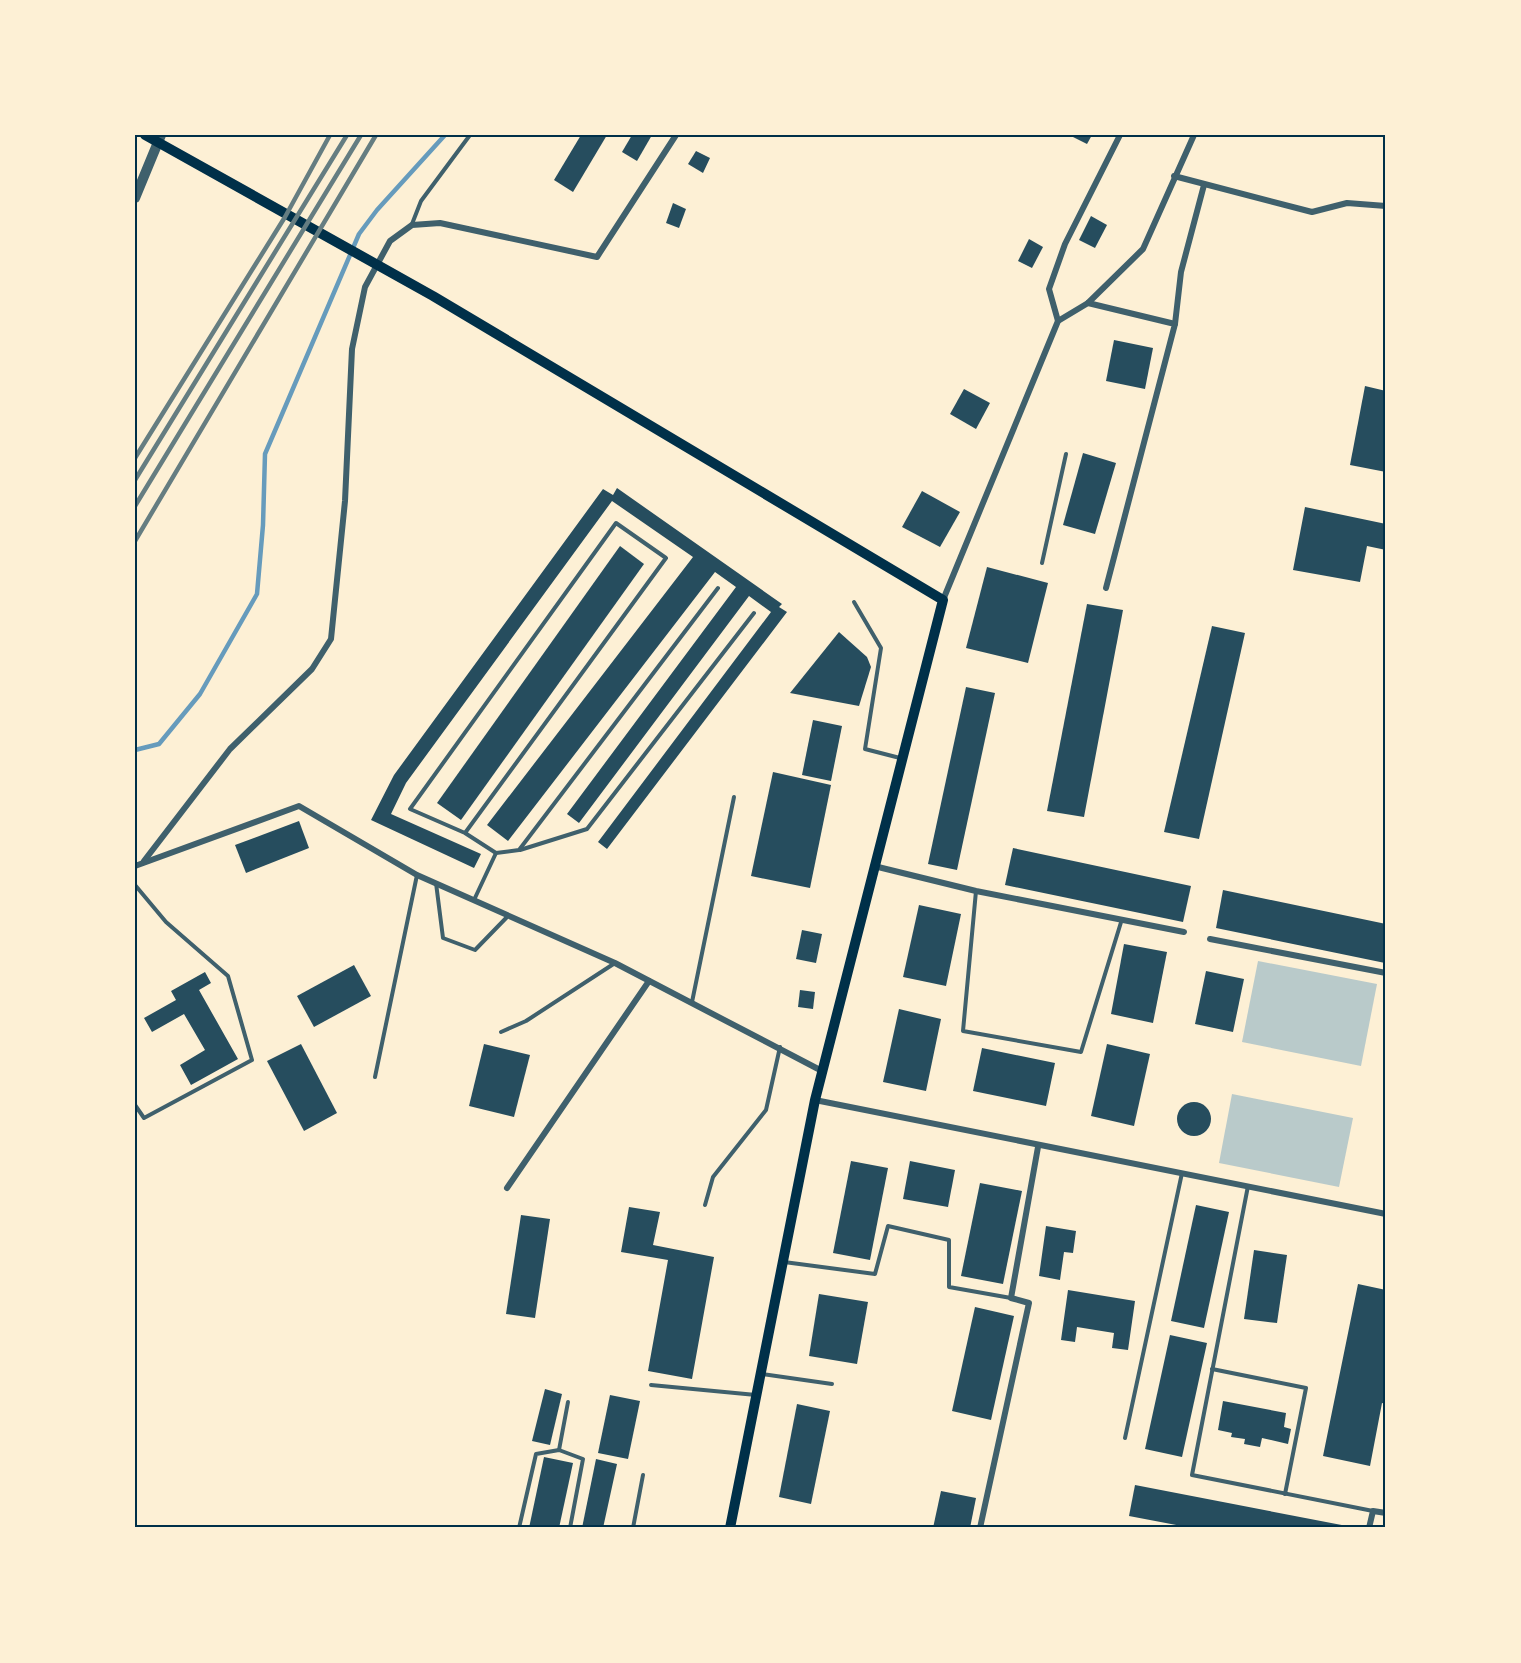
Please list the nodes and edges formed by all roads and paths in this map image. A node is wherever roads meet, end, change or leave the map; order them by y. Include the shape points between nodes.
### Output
1 (145, 135) edge
2 (161, 135) edge
3 (470, 135) edge
4 (676, 135) edge
5 (1120, 135) edge
6 (1194, 135) edge
7 (1174, 176) junction
8 (1204, 185) junction
9 (135, 198) edge
10 (1386, 206) edge
11 (412, 225) junction
12 (1088, 303) junction
13 (1058, 321) junction
14 (1175, 324) junction
15 (1066, 454) dead end
16 (1042, 563) dead end
17 (718, 588) dead end
18 (1106, 588) dead end
19 (943, 600) junction
20 (854, 602) dead end
21 (754, 613) dead end
22 (901, 758) junction
23 (734, 797) dead end
24 (465, 832) junction
25 (519, 850) junction
26 (496, 854) junction
27 (144, 861) junction
28 (135, 866) edge
29 (873, 866) junction
30 (417, 875) junction
31 (436, 884) junction
32 (135, 885) edge
33 (976, 891) junction
34 (474, 900) junction
35 (508, 915) junction
36 (1122, 919) junction
37 (1184, 932) dead end
38 (1210, 939) dead end
39 (615, 963) junction
40 (1386, 973) edge
41 (649, 981) junction
42 (692, 1002) junction
43 (501, 1032) dead end
44 (780, 1047) junction
45 (822, 1071) junction
46 (375, 1077) dead end
47 (815, 1100) junction
48 (135, 1105) edge
49 (1038, 1147) junction
50 (1182, 1173) junction
51 (1248, 1185) junction
52 (507, 1188) dead end
53 (705, 1205) dead end
54 (1386, 1214) edge
55 (783, 1262) junction
56 (1011, 1298) junction
57 (1212, 1369) junction
58 (761, 1374) junction
59 (832, 1384) dead end
60 (651, 1385) dead end
61 (757, 1395) junction
62 (568, 1402) dead end
63 (1125, 1438) dead end
64 (559, 1450) junction
65 (643, 1475) dead end
66 (1285, 1494) junction
67 (1373, 1510) junction
68 (1386, 1513) edge
69 (519, 1528) edge
70 (570, 1528) edge
71 (633, 1528) edge
72 (730, 1528) edge
73 (980, 1528) edge
74 (1369, 1528) edge

1 - 19 main road via 434,296
2 - 9 street
3 - 11 lane via 421,201
4 - 11 street via 597,257 440,223
5 - 13 street via 1065,244 1049,289
6 - 7 street
7 - 8 street
7 - 12 street via 1143,249
8 - 10 street via 1312,212 1347,203
8 - 14 street via 1182,272
11 - 27 street via 390,241 365,287 352,349 345,501 331,639 312,669 230,749
12 - 13 street
12 - 14 street
13 - 19 street
14 - 18 street
15 - 16 lane
17 - 25 lane
19 - 22 main road
20 - 22 lane via 881,648 865,749
21 - 25 lane via 587,829
22 - 29 main road
23 - 42 lane
24 - 24 lane via 410,809 616,523 666,558
24 - 26 lane
25 - 26 lane
26 - 34 lane
27 - 28 street
27 - 30 street via 299,806
29 - 33 street
29 - 45 main road
30 - 31 street
30 - 46 lane
31 - 34 street
31 - 35 lane via 443,938 475,950
32 - 48 lane via 166,922 228,976 252,1060 144,1118
33 - 36 street
33 - 36 lane via 963,1031 1081,1052
34 - 35 street
35 - 39 street
36 - 37 street
38 - 40 street
39 - 41 street
39 - 43 lane via 526,1021
41 - 42 street
41 - 52 street
42 - 44 street
44 - 45 street
44 - 53 lane via 766,1110 713,1178
45 - 47 main road
47 - 49 street
47 - 55 main road
49 - 50 street
49 - 56 street
50 - 51 street
50 - 63 lane
51 - 54 street
51 - 57 lane
55 - 56 lane via 875,1274 888,1226 949,1240 949,1287
55 - 58 main road
56 - 73 street via 1029,1303
57 - 66 lane via 1192,1475
57 - 66 lane via 1306,1388
58 - 59 lane
58 - 61 main road
60 - 61 lane
61 - 72 main road
62 - 64 lane
64 - 69 lane via 536,1454
64 - 70 lane via 583,1459
65 - 71 lane
66 - 67 lane
67 - 68 street
67 - 74 street

